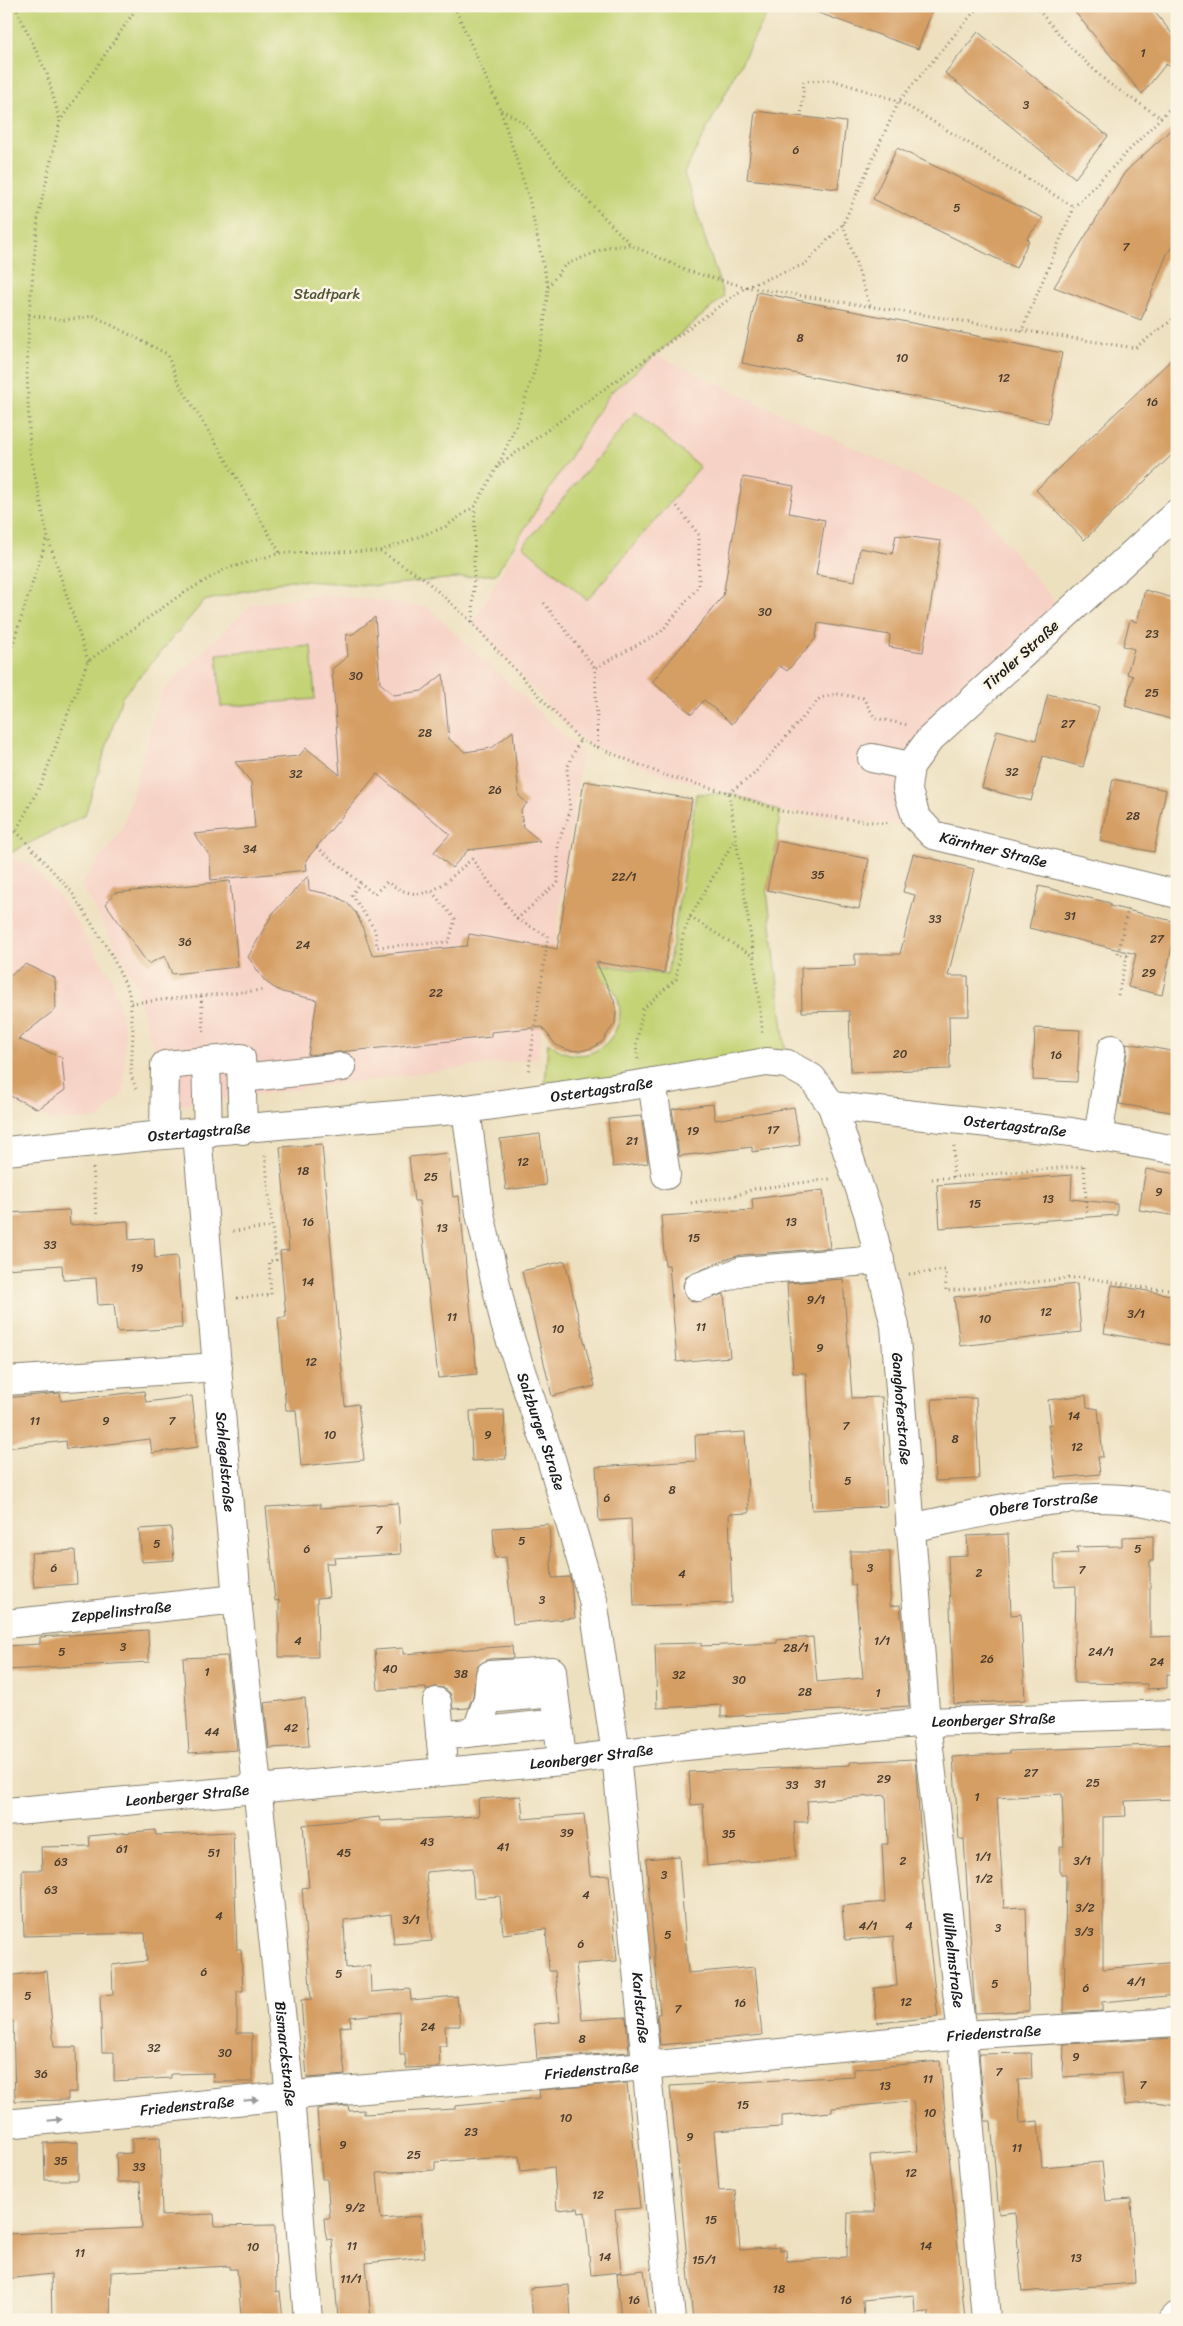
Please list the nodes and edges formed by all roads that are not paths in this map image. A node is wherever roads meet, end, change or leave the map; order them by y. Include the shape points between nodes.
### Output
1 (1177, 513) edge
2 (872, 758) dead end
3 (910, 766) junction
4 (1177, 894) edge
5 (1112, 1049) dead end
6 (206, 1061) junction
7 (342, 1067) dead end
8 (242, 1078) junction
9 (647, 1083) junction
10 (832, 1106) junction
11 (466, 1110) junction
12 (253, 1129) junction
13 (202, 1133) junction
14 (164, 1135) junction
15 (1095, 1136) junction
16 (1177, 1150) edge
17 (6, 1152) edge
18 (666, 1175) dead end
19 (882, 1269) junction
20 (698, 1287) dead end
21 (218, 1367) junction
22 (6, 1381) edge
23 (1177, 1510) edge
24 (910, 1528) junction
25 (237, 1599) junction
26 (6, 1624) edge
27 (437, 1702) dead end
28 (1177, 1714) edge
29 (926, 1722) junction
30 (558, 1723) junction
31 (476, 1732) junction
32 (440, 1736) junction
33 (616, 1754) junction
34 (562, 1762) junction
35 (443, 1773) junction
36 (257, 1789) junction
37 (6, 1812) edge
38 (1177, 2022) edge
39 (962, 2035) junction
40 (648, 2066) junction
41 (290, 2096) junction
42 (6, 2124) edge
43 (1177, 2316) edge
44 (308, 2320) edge
45 (670, 2320) edge
46 (986, 2320) edge
47 (1173, 2320) edge

1 - 3 street, Tiroler Straße via 930,739
2 - 3 street
3 - 4 street, Kärntner Straße via 907,788 916,817 933,835
5 - 15 street
6 - 8 street via 241,1058
6 - 13 street, Schlegelstraße
6 - 14 street via 165,1064
7 - 8 street
8 - 12 street
9 - 10 street, Ostertagstraße via 766,1062 787,1064 812,1078
9 - 11 street, Ostertagstraße
9 - 18 street
10 - 15 street, Ostertagstraße
10 - 19 street, Ganghoferstraße via 868,1213
11 - 12 street, Ostertagstraße
11 - 33 street, Salzburger Straße via 480,1214 505,1324 551,1458 593,1600
12 - 13 street, Ostertagstraße
13 - 14 street, Ostertagstraße
13 - 21 street, Schlegelstraße via 206,1234
14 - 17 street, Ostertagstraße
15 - 16 street, Ostertagstraße
19 - 20 street via 742,1272
19 - 24 street, Ganghoferstraße via 895,1326
21 - 22 street
21 - 25 street, Schlegelstraße
23 - 24 street, Obere Torstraße via 1112,1498 1051,1500
24 - 29 street, Ganghoferstraße
25 - 26 street, Zeppelinstraße
25 - 36 street, Schlegelstraße
27 - 32 street
28 - 29 street, Leonberger Straße
29 - 33 street, Leonberger Straße
29 - 39 street, Wilhelmstraße
30 - 31 street
30 - 31 street via 552,1670 490,1675 488,1699
30 - 34 street
31 - 32 street
32 - 35 street
33 - 34 street, Leonberger Straße
33 - 40 street, Karlstraße
34 - 35 street, Leonberger Straße
35 - 36 street, Leonberger Straße
36 - 37 street, Leonberger Straße
36 - 41 street, Bismarckstraße
38 - 39 street, Friedenstraße
39 - 40 street, Friedenstraße
39 - 46 street, Wilhelmstraße
40 - 41 street, Friedenstraße
40 - 45 street, Karlstraße
42 -> 41 street, Friedenstraße
41 - 44 street, Bismarckstraße
43 - 47 street

